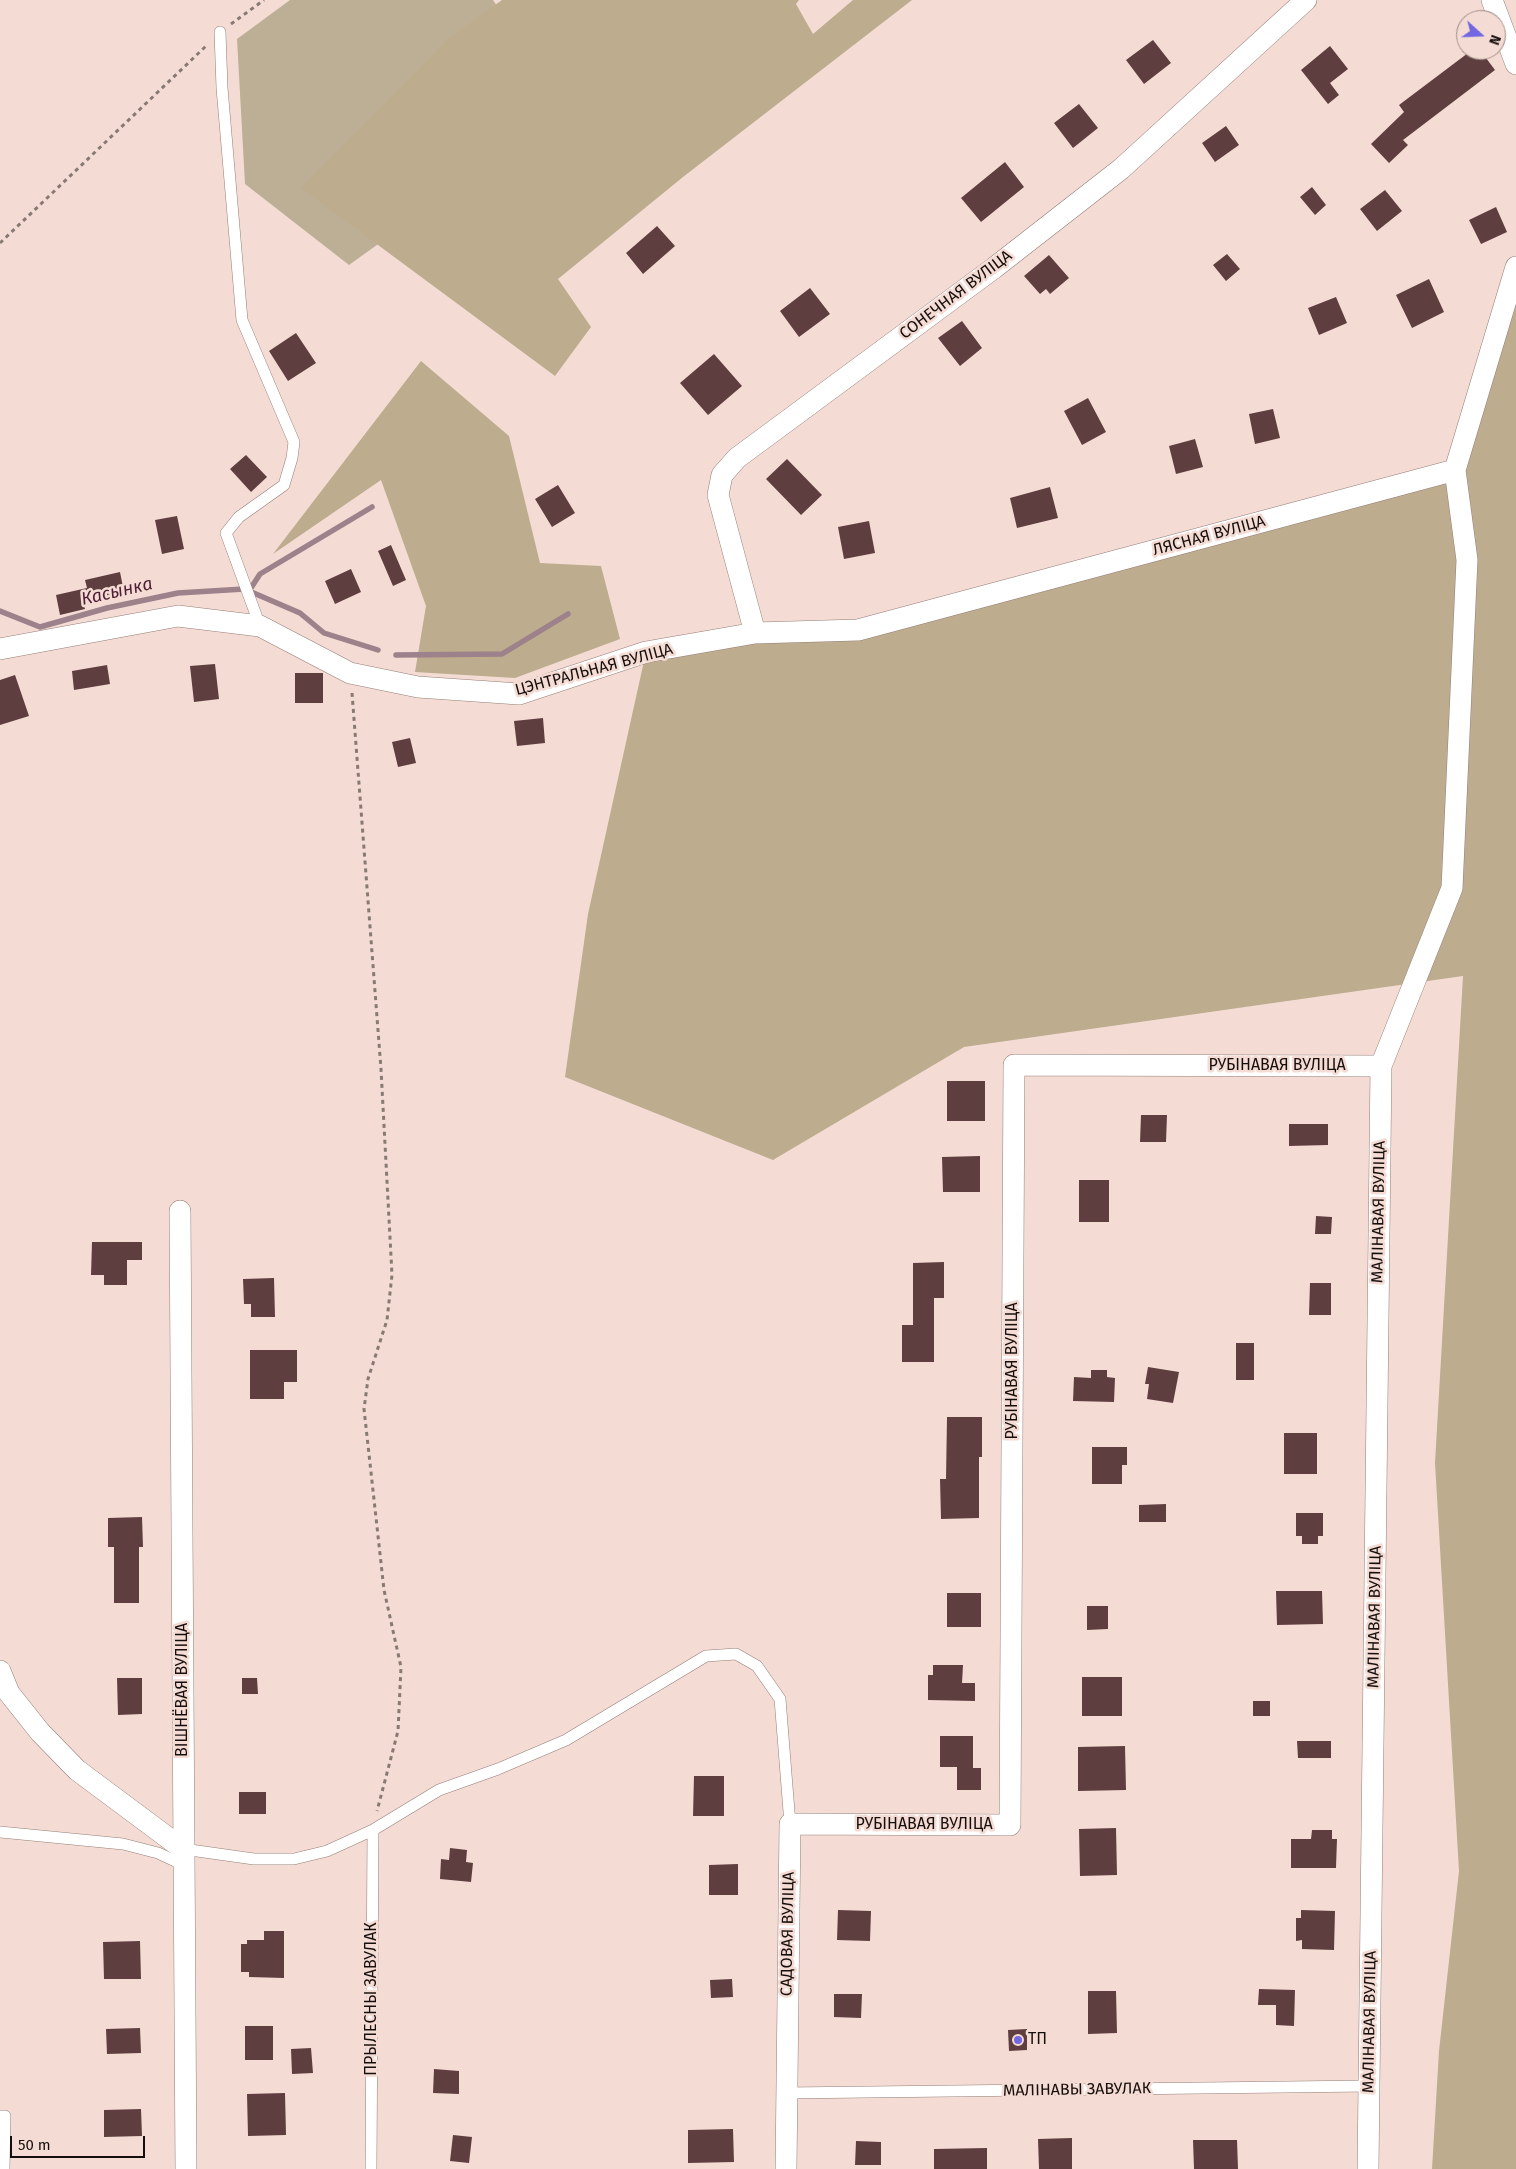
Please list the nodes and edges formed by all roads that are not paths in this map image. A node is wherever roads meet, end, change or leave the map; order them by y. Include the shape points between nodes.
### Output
1 (1306, 0) edge
2 (1492, 0) edge
3 (220, 32) road end
4 (1516, 64) edge
5 (1516, 267) edge
6 (1455, 470) junction
7 (260, 626) junction
8 (754, 632) junction
9 (0, 649) edge
10 (1381, 1066) junction
11 (180, 1211) dead end
12 (0, 1671) edge
13 (790, 1824) junction
14 (373, 1830) junction
15 (0, 1832) edge
16 (183, 1857) junction
17 (1369, 2086) junction
18 (786, 2092) junction
19 (0, 2116) edge
20 (4, 2169) edge
21 (186, 2169) edge
22 (371, 2169) edge
23 (786, 2169) edge
24 (1368, 2169) edge

1 - 8 street, СОНЕЧНАЯ ВУЛІЦА via 1121,169 994,268 737,458 722,475 718,495
2 - 4 street
3 - 7 lane via 242,320 294,442 284,485 239,517 226,533
5 - 6 street
6 - 8 street, ЛЯСНАЯ ВУЛІЦА via 858,630
6 - 10 street via 1467,560 1452,888
7 - 8 street, ЦЭНТРАЛЬНАЯ ВУЛІЦА via 350,673 418,687 519,694 646,652
7 - 9 street, ЦЭНТРАЛЬНАЯ ВУЛІЦА via 178,616
10 - 13 street, РУБІНАВАЯ ВУЛІЦА via 1014,1065 1010,1825
10 - 17 street, МАЛІНАВАЯ ВУЛІЦА
11 - 16 street, ВІШНЁВАЯ ВУЛІЦА
12 - 16 street via 9,1693 40,1732 77,1770
13 - 14 lane, САДОВАЯ ВУЛІЦА via 780,1699 757,1666 736,1654 706,1656 566,1740 439,1790
13 - 18 street, САДОВАЯ ВУЛІЦА
14 - 16 lane via 327,1851 294,1859
14 - 22 lane, ПРЫЛЕСНЫ ЗАВУЛАК
15 - 16 lane via 124,1844
16 - 21 street, ВІШНЁВАЯ ВУЛІЦА
17 - 18 lane, МАЛІНАВЫ ЗАВУЛАК
17 - 24 street, МАЛІНАВАЯ ВУЛІЦА
18 - 23 street, САДОВАЯ ВУЛІЦА
19 - 20 lane via 5,2116

